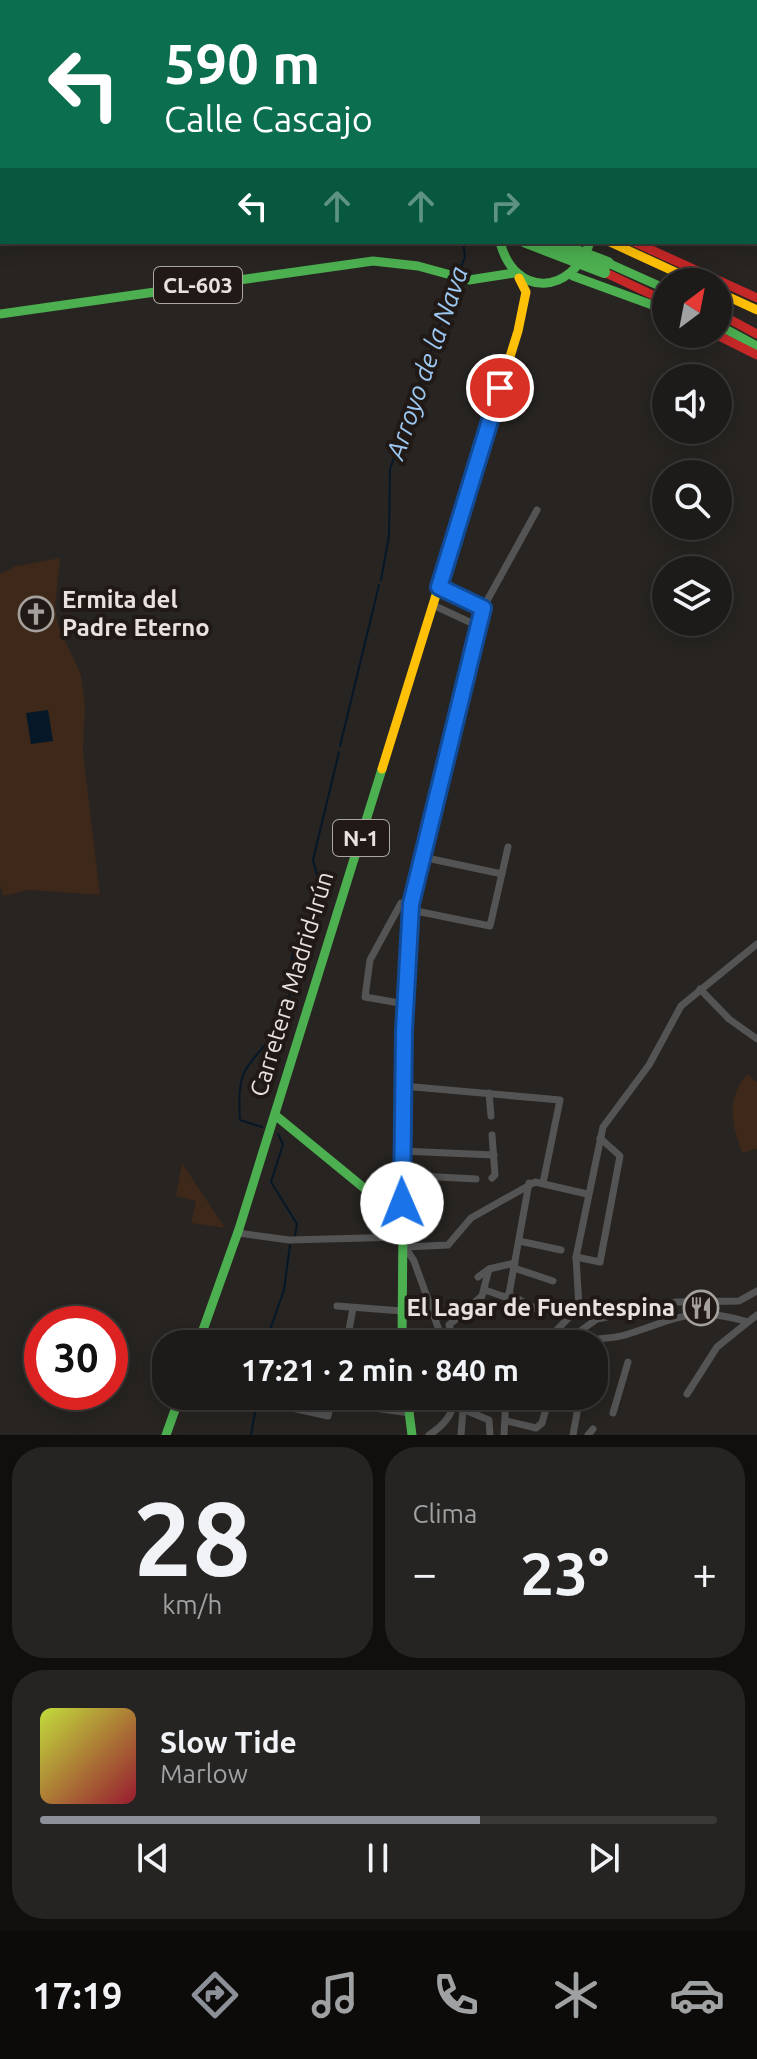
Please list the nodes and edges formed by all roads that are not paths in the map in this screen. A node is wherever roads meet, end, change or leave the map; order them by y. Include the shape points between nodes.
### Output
1 (532, 244) edge
2 (557, 244) edge
3 (589, 244) edge
4 (614, 244) edge
5 (638, 244) edge
6 (658, 244) edge
7 (498, 248) edge
8 (606, 268) junction
9 (666, 268) edge
10 (517, 275) junction
11 (573, 276) junction
12 (487, 279) junction
13 (652, 284) edge
14 (542, 285) junction
15 (757, 289) edge
16 (652, 293) edge
17 (732, 298) edge
18 (757, 298) edge
19 (652, 305) edge
20 (757, 310) edge
21 (0, 314) edge
22 (523, 314) junction
23 (732, 321) edge
24 (732, 333) edge
25 (757, 334) edge
26 (732, 342) edge
27 (757, 346) edge
28 (757, 355) edge
29 (537, 510) dead end
30 (439, 587) junction
31 (433, 605) junction
32 (483, 608) junction
33 (478, 626) junction
34 (508, 847) dead end
35 (422, 857) junction
36 (502, 874) junction
37 (411, 907) junction
38 (757, 944) edge
39 (700, 989) junction
40 (405, 1004) junction
41 (757, 1039) edge
42 (403, 1086) junction
43 (489, 1093) junction
44 (275, 1115) junction
45 (491, 1116) dead end
46 (492, 1135) dead end
47 (600, 1138) junction
48 (615, 1150) junction
49 (401, 1151) junction
50 (596, 1154) junction
51 (494, 1155) junction
52 (401, 1175) junction
53 (492, 1178) dead end
54 (476, 1179) dead end
55 (529, 1183) junction
56 (543, 1183) junction
57 (587, 1194) junction
58 (403, 1220) junction
59 (238, 1233) junction
60 (519, 1241) junction
61 (405, 1242) junction
62 (561, 1250) dead end
63 (576, 1257) junction
64 (514, 1266) junction
65 (489, 1269) junction
66 (478, 1277) dead end
67 (553, 1281) dead end
68 (485, 1290) junction
69 (757, 1291) edge
70 (509, 1294) junction
71 (337, 1306) dead end
72 (353, 1308) junction
73 (402, 1311) junction
74 (542, 1312) dead end
75 (757, 1315) edge
76 (748, 1322) junction
77 (203, 1330) edge
78 (349, 1330) dead end
79 (402, 1330) edge
80 (439, 1330) edge
81 (451, 1330) edge
82 (555, 1330) edge
83 (582, 1330) edge
84 (608, 1336) edge
85 (628, 1362) dead end
86 (687, 1394) dead end
87 (175, 1410) edge
88 (301, 1410) edge
89 (329, 1410) edge
90 (377, 1410) edge
91 (409, 1410) edge
92 (457, 1410) edge
93 (459, 1410) edge
94 (464, 1410) edge
95 (504, 1410) edge
96 (546, 1410) edge
97 (579, 1410) edge
98 (410, 1413) junction
99 (613, 1413) dead end
100 (507, 1421) junction
101 (577, 1423) junction
102 (589, 1429) edge
103 (531, 1432) edge
104 (166, 1435) edge
105 (412, 1435) edge
106 (429, 1435) edge
107 (461, 1435) edge
108 (490, 1435) edge
109 (504, 1435) edge
110 (573, 1435) edge

1 - 8 main road, bridge
2 - 8 main road, bridge
3 - 11 main road
4 - 9 main road
5 - 18 main road
6 - 15 main road
7 - 10 main road, N-1
7 - 12 main road via 498,269
8 - 13 main road
8 - 16 main road
10 - 12 main road, CL-603
10 - 14 main road
10 - 22 main road, Carretera Madrid-Irún / N-1 via 526,292
11 - 14 main road
11 - 19 main road
12 - 21 main road, CL-603 via 373,261
14 - 22 main road, Carretera Madrid-Irún / N-1
17 - 20 main road
22 - 30 main road, Carretera Madrid-Irún / N-1
23 - 25 main road
24 - 27 main road
26 - 28 main road
29 - 32 street
30 - 31 main road, Carretera Madrid-Irún / N-1
30 - 32 street
31 - 33 street
31 - 44 main road, Carretera Madrid-Irún / N-1
32 - 33 street
33 - 35 street
34 - 36 street
35 - 36 street
35 - 37 street
36 - 37 street via 490,926
37 - 40 street
37 - 40 street via 401,903 370,960 365,997
38 - 39 street
39 - 41 street
39 - 47 street via 676,1013
40 - 42 street
42 - 43 street
42 - 49 street
43 - 45 street
43 - 56 street via 560,1100
44 - 58 main road
44 - 59 main road, Carretera Madrid-Irún / N-1
46 - 51 street
47 - 48 street
47 - 50 street
48 - 50 street
48 - 63 street via 620,1156 600,1262
49 - 51 street
49 - 52 street
50 - 57 street
51 - 53 street
52 - 54 street
52 - 58 street
55 - 56 street
55 - 60 street
55 - 61 street via 471,1218 448,1245
56 - 57 street
57 - 63 street
58 - 61 main road
59 - 61 street via 289,1240
59 - 77 main road, Carretera Madrid-Irún / N-1
60 - 62 street
60 - 64 street
61 - 73 main road
61 - 80 street
63 - 82 street via 579,1307
64 - 65 street
64 - 67 street
64 - 70 street
65 - 66 street
65 - 68 street
68 - 70 street
68 - 81 street via 449,1325
69 - 83 street via 729,1303 677,1302 597,1319
70 - 74 street
71 - 72 street
72 - 73 street
72 - 78 street
73 - 79 main road
75 - 76 street
76 - 84 street via 685,1314
76 - 86 street via 717,1347
85 - 99 street
87 - 104 main road
88 - 89 street via 328,1416
90 - 98 street
91 - 98 main road
92 - 106 street
93 - 107 street
94 - 108 street via 489,1420
95 - 100 street
96 - 103 street via 542,1423
97 - 101 street
98 - 105 main road
100 - 103 street
100 - 109 street
101 - 102 street
101 - 110 street

